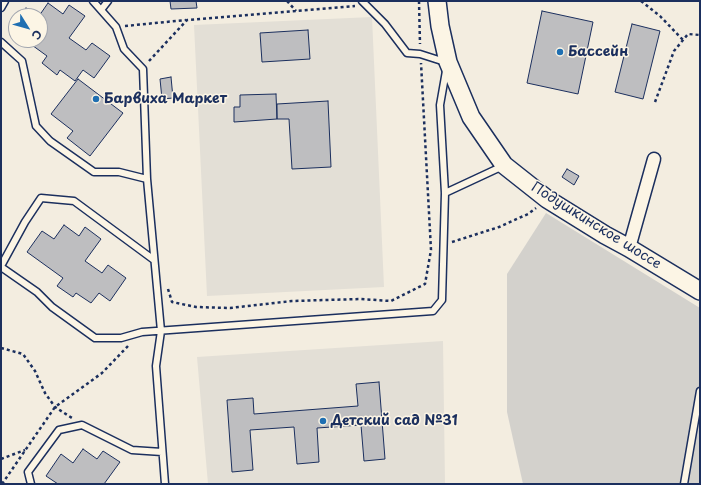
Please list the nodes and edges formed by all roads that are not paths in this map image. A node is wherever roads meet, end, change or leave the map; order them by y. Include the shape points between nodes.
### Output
1 (4, 1) edge
2 (93, 1) edge
3 (108, 1) edge
4 (437, 1) edge
5 (364, 3) edge
6 (1, 8) edge
7 (101, 10) junction
8 (1, 42) edge
9 (448, 62) junction
10 (654, 159) dead end
11 (504, 165) junction
12 (147, 179) junction
13 (445, 193) junction
14 (629, 248) junction
15 (154, 260) junction
16 (1, 266) edge
17 (700, 292) edge
18 (161, 331) junction
19 (700, 391) edge
20 (162, 452) junction
21 (31, 484) edge
22 (165, 484) edge
23 (684, 484) edge

1 - 6 lane
2 - 7 lane
3 - 7 lane
4 - 9 main road, Подушкинское шоссе
5 - 9 lane via 385,24 407,53
7 - 12 lane via 116,27 124,49 142,69
8 - 12 lane via 22,61 36,126 50,141 94,172 119,172
9 - 11 main road, Подушкинское шоссе via 471,117
9 - 13 lane via 440,105
10 - 14 street
11 - 13 lane
11 - 14 main road, Подушкинское шоссе via 548,199
12 - 15 lane
13 - 18 lane via 442,300 432,311
14 - 17 main road, Подушкинское шоссе
15 - 16 lane via 74,201 41,198
15 - 18 lane
16 - 18 lane via 95,338 121,338 142,332
18 - 20 lane via 156,366
19 - 23 lane
20 - 21 lane via 132,450 82,425 59,430 28,472
20 - 22 lane

